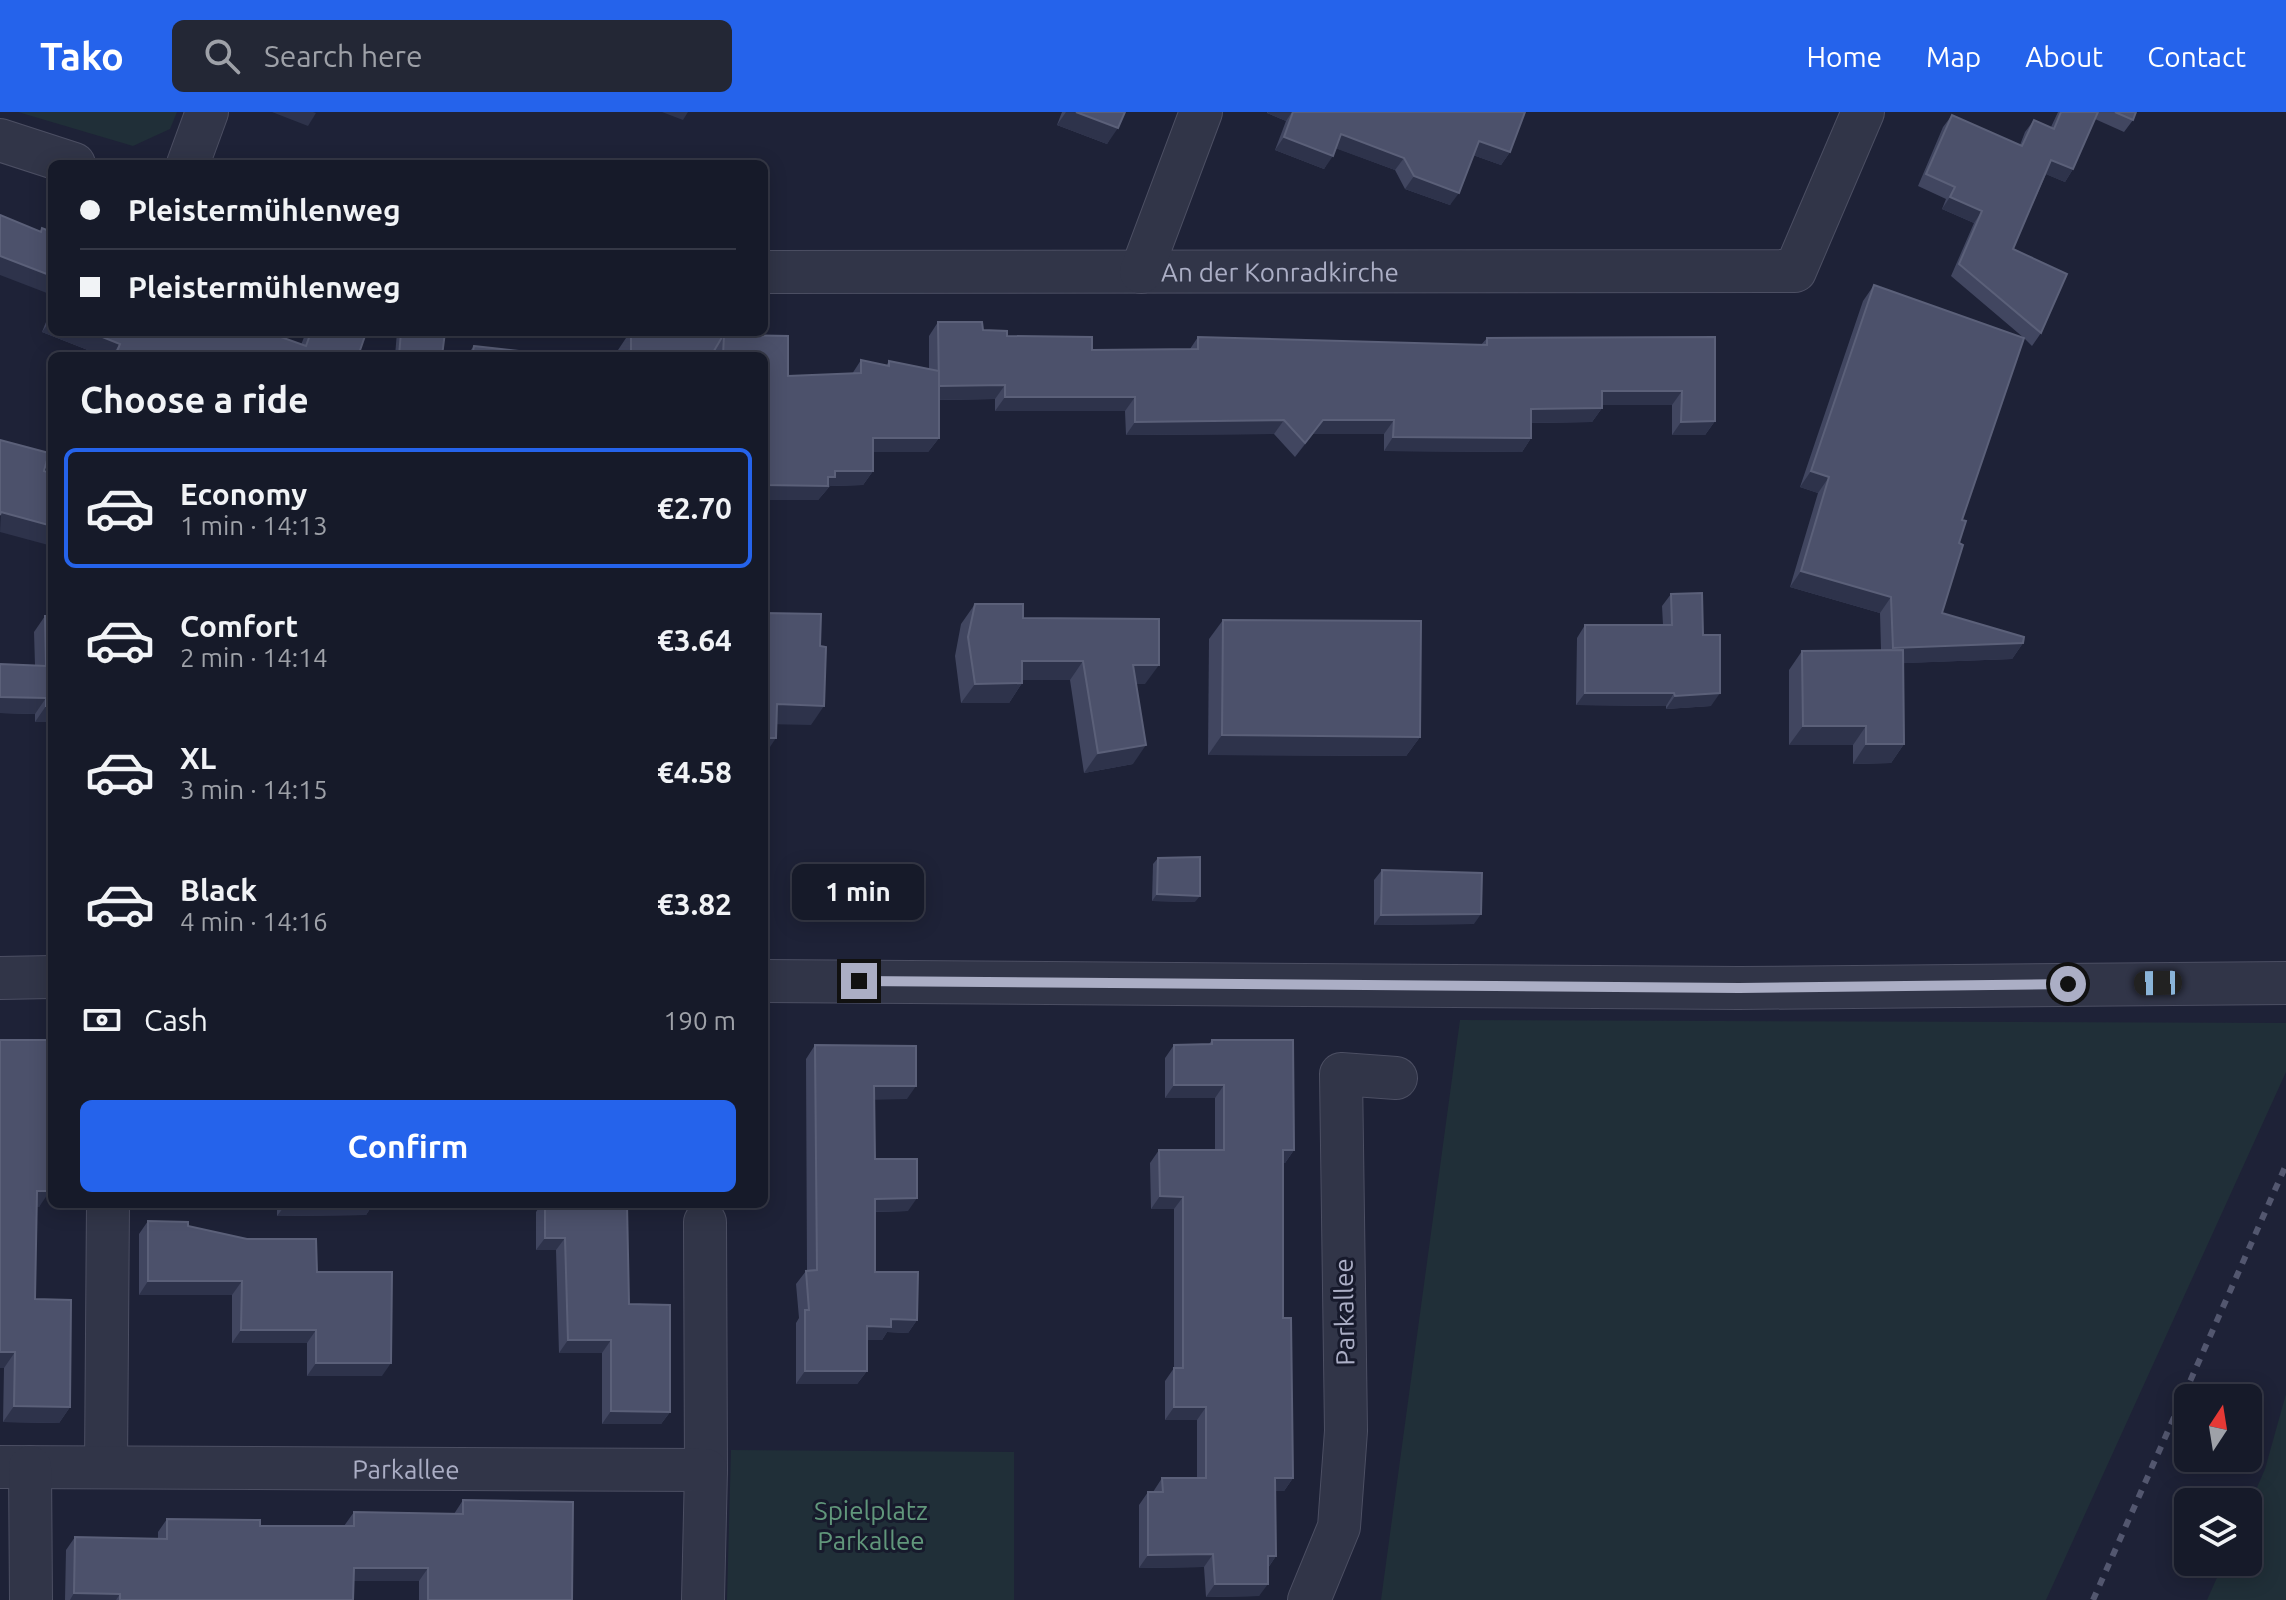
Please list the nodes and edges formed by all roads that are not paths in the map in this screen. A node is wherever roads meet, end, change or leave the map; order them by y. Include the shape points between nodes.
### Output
1 (207, 112) edge
2 (1201, 112) edge
3 (1863, 112) edge
4 (0, 140) edge
5 (62, 160) edge
6 (189, 160) edge
7 (768, 272) edge
8 (1141, 272) junction
9 (48, 977) edge
10 (0, 978) edge
11 (768, 981) edge
12 (2286, 983) edge
13 (1396, 1078) dead end
14 (108, 1208) edge
15 (705, 1222) dead end
16 (106, 1465) junction
17 (15, 1467) edge
18 (706, 1470) junction
19 (31, 1600) edge
20 (703, 1600) edge
21 (1309, 1600) edge

1 - 6 street
2 - 8 street
3 - 8 street, An der Konradkirche via 1795,271
4 - 5 street
7 - 8 street, An der Konradkirche
9 - 10 street
11 - 12 street via 1739,988
13 - 21 street, Parkallee via 1341,1074 1346,1431 1339,1527
14 - 16 street
15 - 18 street
16 - 17 street, Parkallee
16 - 18 street, Parkallee
17 - 19 street, Parkallee
18 - 20 street

